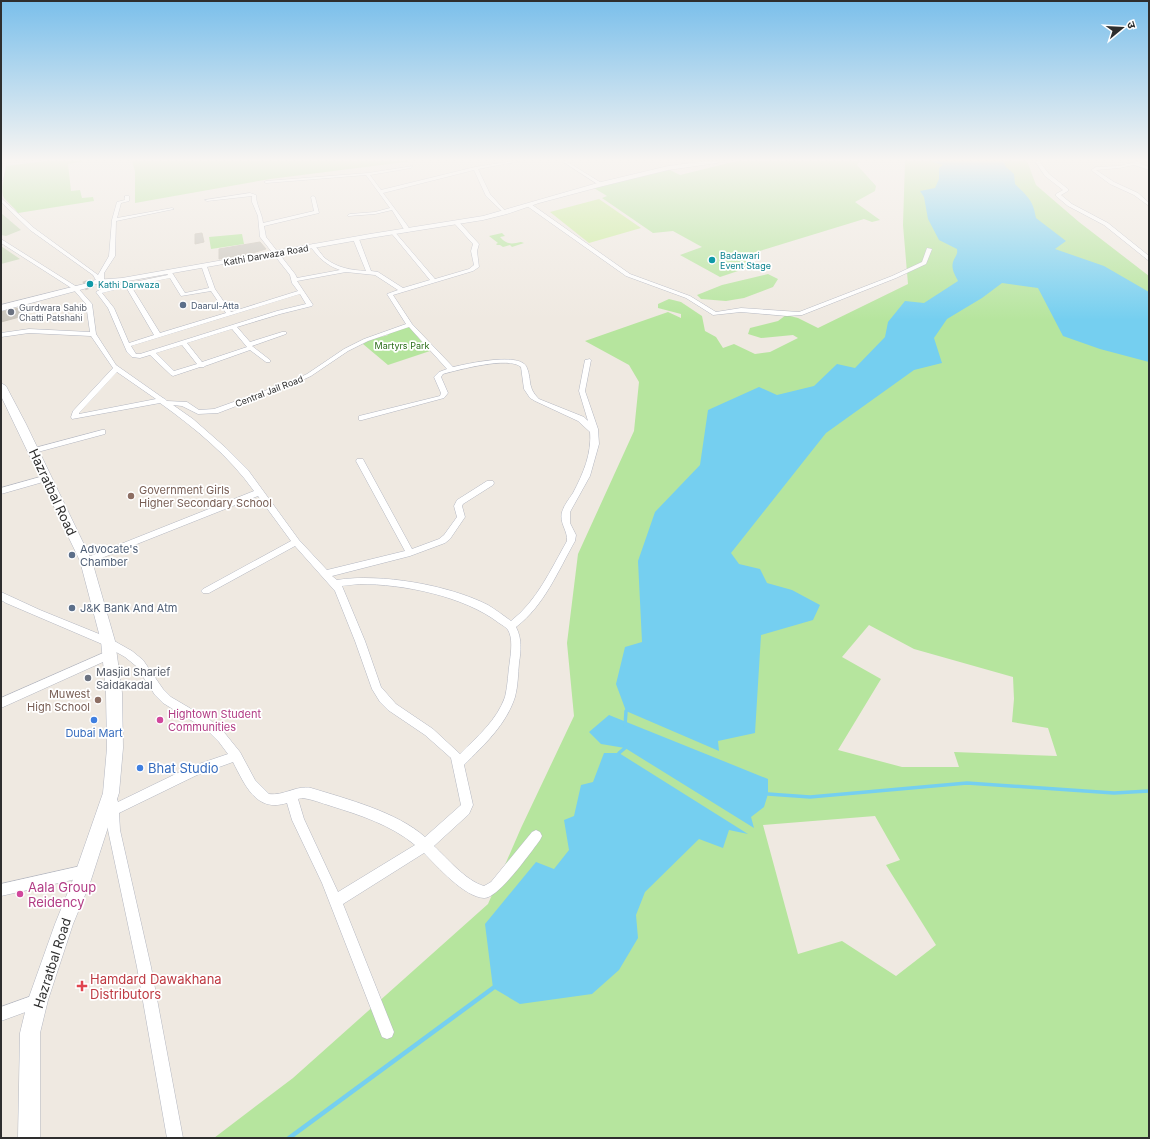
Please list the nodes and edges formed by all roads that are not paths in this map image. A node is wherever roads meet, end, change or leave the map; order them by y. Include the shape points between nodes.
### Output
1 (17, 214) edge
2 (116, 214) edge
3 (145, 214) edge
4 (258, 214) edge
5 (308, 214) edge
6 (361, 214) edge
7 (398, 214) edge
8 (499, 214) edge
9 (542, 214) edge
10 (1086, 214) edge
11 (350, 215) dead end
12 (114, 220) junction
13 (457, 223) junction
14 (261, 225) junction
15 (407, 230) junction
16 (394, 233) junction
17 (356, 239) junction
18 (1, 241) edge
19 (313, 246) junction
20 (929, 249) dead end
21 (277, 252) junction
22 (1149, 259) edge
23 (204, 265) junction
24 (348, 271) junction
25 (369, 272) junction
26 (170, 274) junction
27 (295, 280) junction
28 (434, 280) junction
29 (98, 282) junction
30 (125, 282) junction
31 (79, 287) junction
32 (212, 288) junction
33 (400, 290) junction
34 (301, 292) junction
35 (1, 308) edge
36 (229, 313) junction
37 (410, 325) junction
38 (234, 328) junction
39 (284, 333) dead end
40 (93, 334) junction
41 (1, 335) edge
42 (158, 336) junction
43 (184, 343) junction
44 (128, 345) junction
45 (250, 347) junction
46 (152, 353) junction
47 (588, 360) dead end
48 (268, 361) dead end
49 (202, 366) junction
50 (117, 368) junction
51 (452, 370) junction
52 (1, 386) edge
53 (165, 401) junction
54 (362, 418) dead end
55 (594, 431) junction
56 (102, 432) dead end
57 (34, 451) junction
58 (360, 462) dead end
59 (47, 478) junction
60 (490, 483) dead end
61 (1, 491) edge
62 (259, 492) junction
63 (296, 542) junction
64 (410, 553) junction
65 (86, 561) junction
66 (326, 574) junction
67 (336, 584) junction
68 (206, 591) dead end
69 (1, 596) edge
70 (511, 626) junction
71 (109, 648) junction
72 (1, 703) edge
73 (236, 756) junction
74 (458, 763) junction
75 (111, 793) junction
76 (291, 795) junction
77 (113, 810) junction
78 (536, 836) dead end
79 (425, 845) junction
80 (85, 871) junction
81 (1, 890) edge
82 (336, 901) junction
83 (38, 1000) junction
84 (1, 1014) edge
85 (387, 1032) dead end
86 (29, 1138) edge
87 (175, 1138) edge

1 - 29 street via 32,229 95,274
2 - 12 street
3 - 12 street
4 - 14 street
5 - 14 street
6 - 11 street
7 - 15 street
8 - 13 street, Kathi Darwaza Road
9 - 20 street via 628,275 688,297 715,314 741,310 800,314 924,263
10 - 22 street via 1106,224
12 - 29 street via 112,256
13 - 15 street, Kathi Darwaza Road
13 - 28 street via 476,244 474,250 477,266
14 - 21 street via 265,240
15 - 16 street, Kathi Darwaza Road
16 - 17 street, Kathi Darwaza Road
16 - 28 street
17 - 19 street, Kathi Darwaza Road
17 - 25 street
18 - 31 street
19 - 21 street, Kathi Darwaza Road
19 - 24 street via 328,263
21 - 23 street, Kathi Darwaza Road
21 - 27 street
23 - 26 street, Kathi Darwaza Road
23 - 32 street
24 - 25 street
24 - 27 street
25 - 33 street via 379,275
26 - 30 street, Kathi Darwaza Road
26 - 32 street via 183,295
27 - 34 street
28 - 33 street
29 - 30 street, Kathi Darwaza Road
30 - 42 street
30 - 44 street via 102,290 99,294 111,308
31 - 35 street
31 - 40 street via 88,304
32 - 36 street
33 - 37 street via 390,295
34 - 36 street
34 - 38 street via 310,305 279,312
36 - 42 street
37 - 51 street
37 - 53 street, Central Jail Road via 366,340 294,382 215,411 198,412 184,404
38 - 43 street
38 - 45 street
39 - 45 street
40 - 41 street via 29,331
40 - 50 street
42 - 44 street
43 - 46 street
43 - 49 street
44 - 46 street via 134,356
45 - 48 street
45 - 49 street
46 - 49 street via 173,374
47 - 55 street via 582,391
50 - 53 street
50 - 53 street via 73,418
51 - 54 street via 437,377 445,393 442,397
51 - 55 street via 501,362 518,362 524,367 525,385 531,395 537,400 581,418
52 - 57 street, Hazratbal Road
53 - 62 street via 223,450 245,472
55 - 70 street via 595,444 586,476 566,512 566,523 572,535 571,541 537,600 524,616
56 - 57 street
57 - 59 street, Hazratbal Road
58 - 64 street
59 - 61 street
59 - 65 street, Hazratbal Road
60 - 64 street via 460,502 458,506 461,517 445,540
62 - 63 street
62 - 65 street
63 - 66 street
63 - 68 street
64 - 66 street
65 - 71 street, Hazratbal Road
66 - 67 street
67 - 70 street via 369,580 439,592 475,602
67 - 74 street via 377,689 392,707 451,750
69 - 71 street
70 - 74 street via 516,646 512,684 506,705 487,735
71 - 72 street
71 - 73 street via 135,659 167,700 217,732
71 - 75 street, Hazratbal Road via 114,693 115,748
73 - 76 street via 252,784 266,799 276,800
73 - 77 street via 194,771
74 - 79 street via 467,805 465,810
75 - 77 street
75 - 80 street, Hazratbal Road
76 - 79 street via 307,793 375,814 412,834
76 - 82 street via 298,820
77 - 87 street via 114,830 144,967
78 - 79 street via 494,886 485,892 469,886
79 - 82 street
80 - 81 street
80 - 83 street, Hazratbal Road
82 - 85 street
83 - 84 street
83 - 86 street, Hazratbal Road via 30,1033

